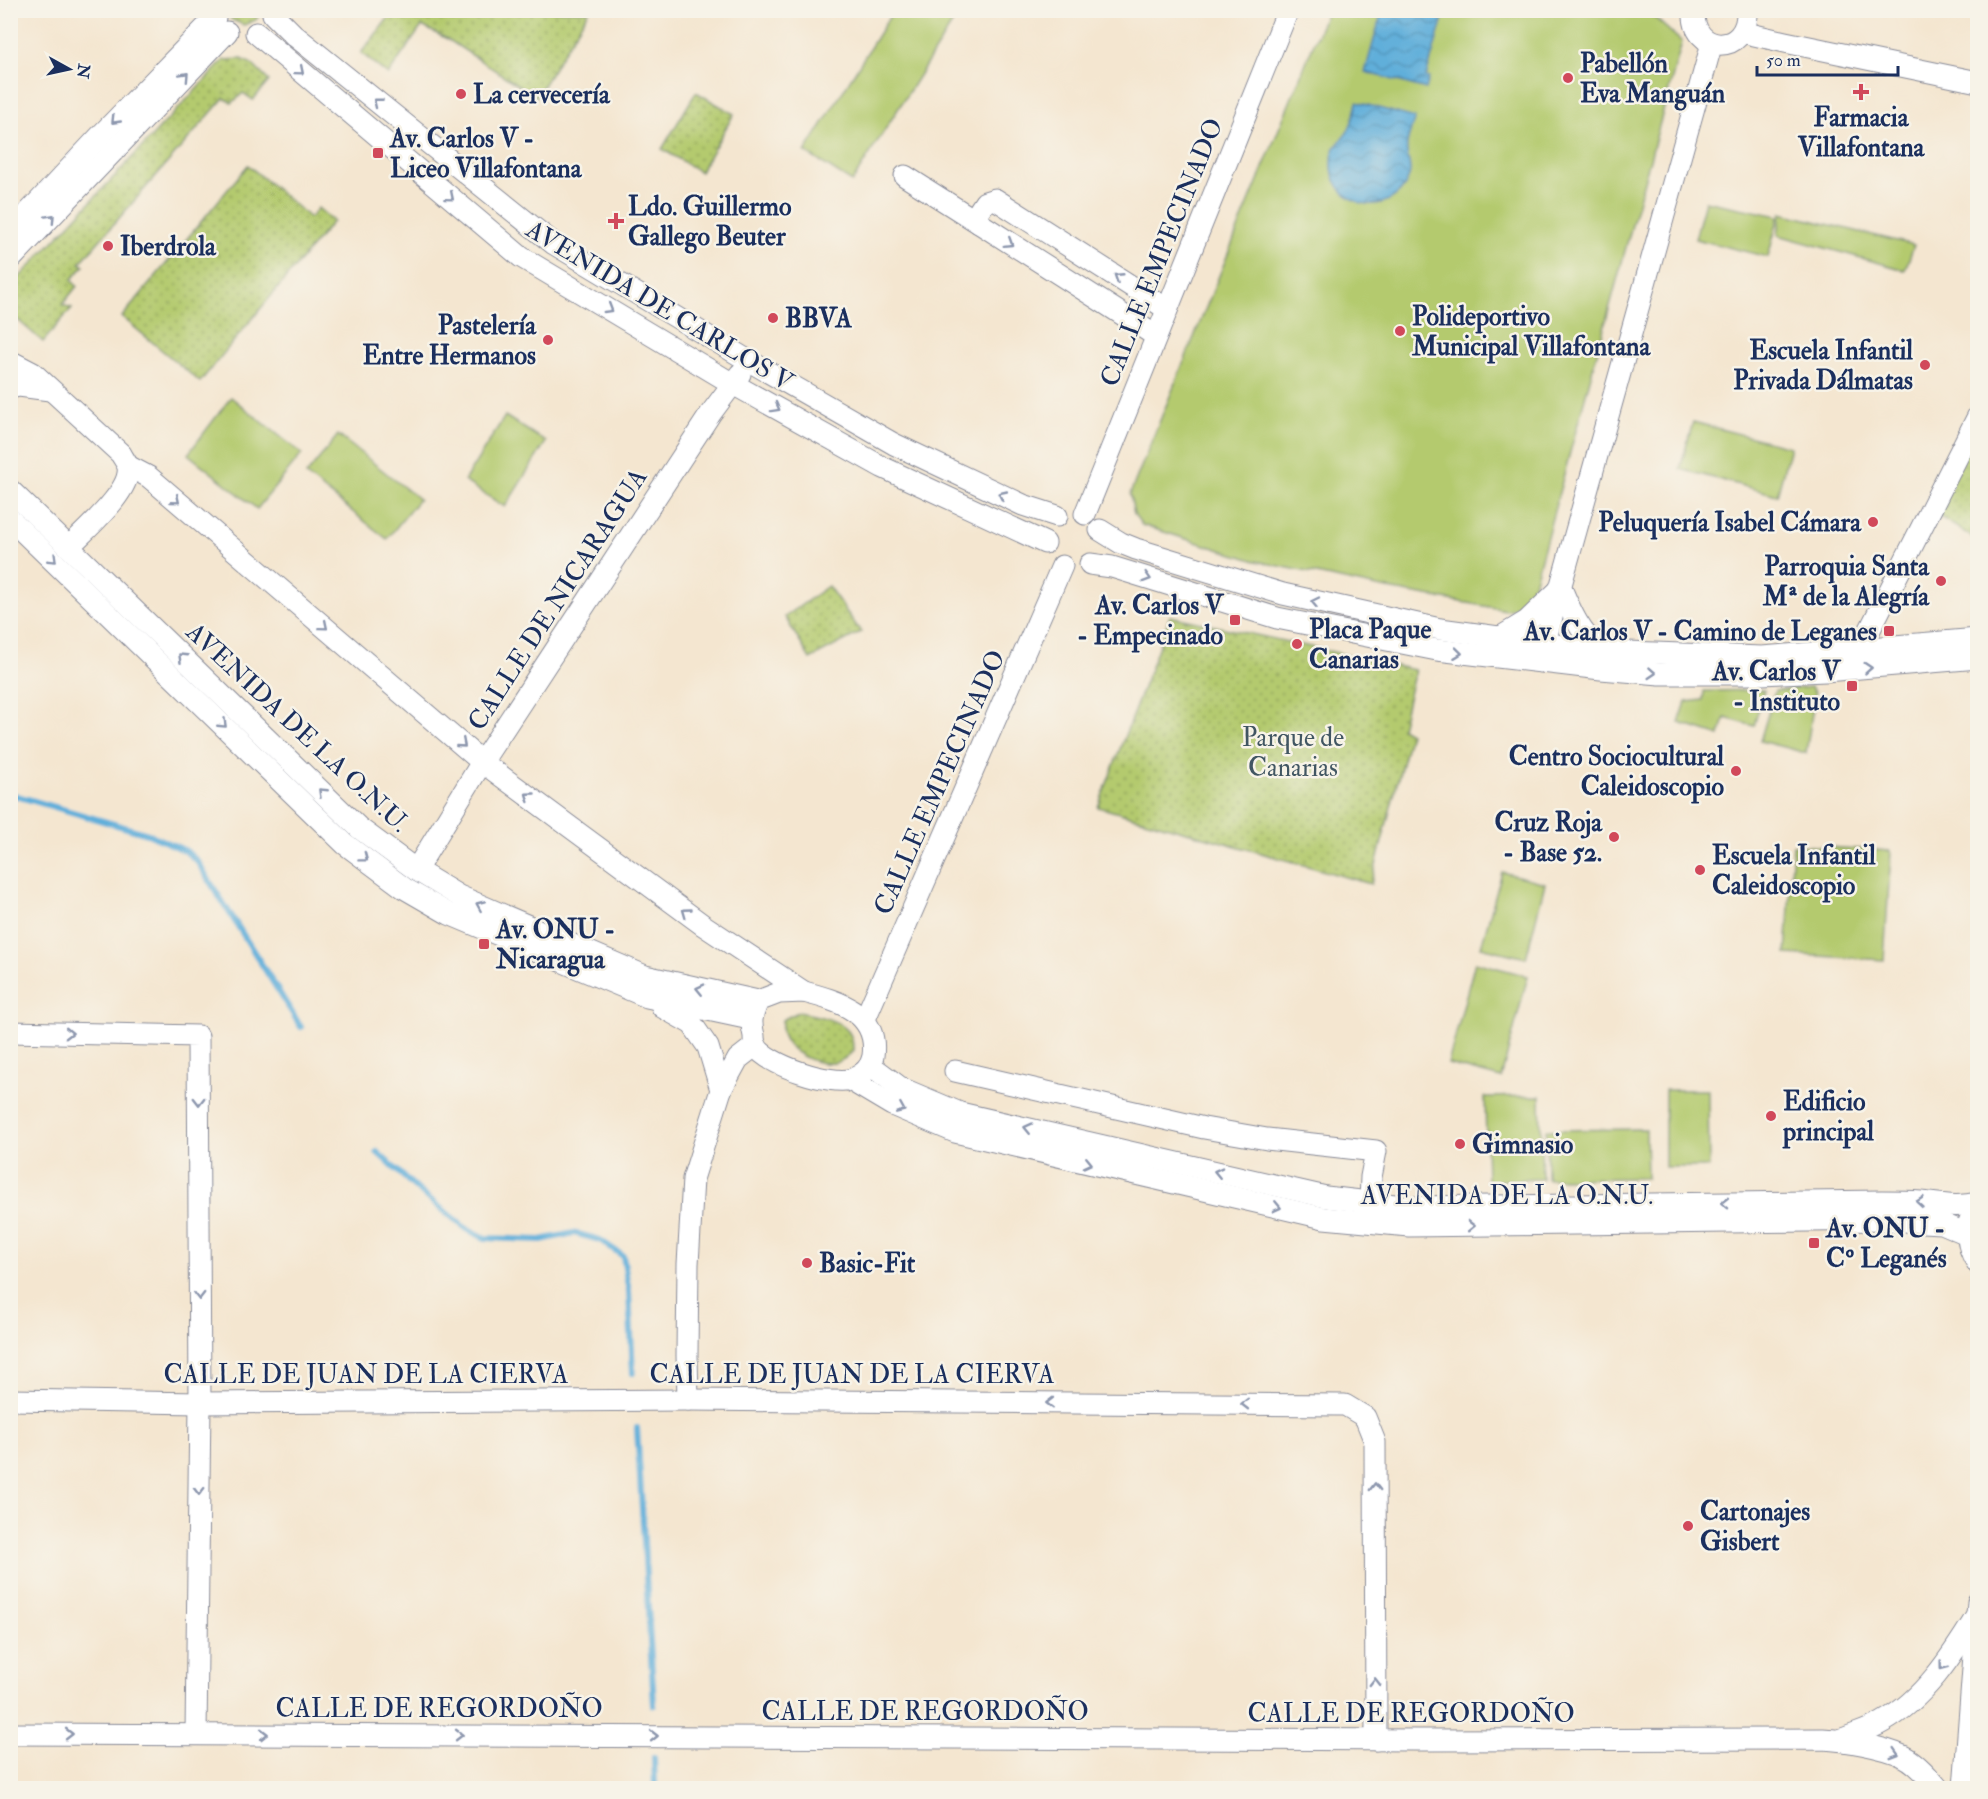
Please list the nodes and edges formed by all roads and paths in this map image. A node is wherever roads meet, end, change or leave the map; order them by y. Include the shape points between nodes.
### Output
1 (1288, 10) edge
2 (1694, 10) edge
3 (273, 12) edge
4 (218, 20) edge
5 (1746, 21) edge
6 (256, 33) junction
7 (1712, 43) junction
8 (1977, 82) edge
9 (905, 176) dead end
10 (979, 223) junction
11 (10, 232) edge
12 (10, 260) edge
13 (1167, 309) junction
14 (1156, 336) junction
15 (10, 361) edge
16 (749, 362) junction
17 (733, 384) junction
18 (10, 388) edge
19 (50, 390) junction
20 (1977, 416) edge
21 (128, 466) junction
22 (10, 490) edge
23 (1085, 514) junction
24 (1057, 516) junction
25 (10, 519) edge
26 (1100, 530) junction
27 (1045, 543) junction
28 (69, 547) junction
29 (1090, 564) junction
30 (1062, 566) junction
31 (1561, 588) junction
32 (1499, 638) junction
33 (1977, 639) edge
34 (1860, 649) junction
35 (1601, 651) junction
36 (1544, 653) junction
37 (1977, 658) edge
38 (482, 762) junction
39 (416, 870) junction
40 (804, 992) junction
41 (646, 997) junction
42 (754, 1010) junction
43 (865, 1019) junction
44 (10, 1032) edge
45 (756, 1046) junction
46 (870, 1065) junction
47 (955, 1071) dead end
48 (850, 1080) junction
49 (721, 1090) junction
50 (1370, 1203) junction
51 (1977, 1203) edge
52 (1967, 1234) junction
53 (1977, 1264) edge
54 (10, 1400) edge
55 (688, 1400) junction
56 (200, 1403) junction
57 (1977, 1609) edge
58 (10, 1734) edge
59 (196, 1734) junction
60 (1376, 1740) junction
61 (1840, 1740) junction
62 (1938, 1788) edge
63 (1964, 1788) edge

1 - 13 street, CALLE EMPECINADO
2 - 7 street via 1694,25 1700,36
3 - 6 street
16 -> 3 street, AVENIDA DE CARLOS V via 540,234 294,35
4 - 6 street via 247,36
4 -> 11 street via 99,137
12 -> 4 street
5 - 7 street via 1738,38 1721,45
5 - 8 street via 1750,34
6 -> 17 street, AVENIDA DE CARLOS V via 521,257
7 - 31 street
9 - 10 street
13 -> 10 street via 995,199 985,202 977,214
10 -> 14 street
13 - 14 street, CALLE EMPECINADO
14 - 23 street, CALLE EMPECINADO
15 - 19 street via 33,373
16 - 17 street, CALLE DE NICARAGUA
24 -> 16 street, AVENIDA DE CARLOS V via 1023,505 894,444
17 -> 27 street, AVENIDA DE CARLOS V via 882,467
17 - 38 street, CALLE DE NICARAGUA
18 - 19 street
19 - 21 street via 121,454
20 - 34 street
21 - 28 street via 121,492
21 -> 38 street via 149,477
22 - 28 street, AVENIDA DE LA O.N.U.
23 - 24 street via 1073,511
23 - 26 street
24 - 27 street via 1047,528
25 -> 41 street, AVENIDA DE LA O.N.U. via 345,844 404,888 449,914
26 - 29 street via 1102,543
32 -> 26 street via 1282,594 1136,549
27 - 30 street via 1052,559
39 -> 28 street, AVENIDA DE LA O.N.U. via 359,828
29 - 30 street
29 -> 36 street via 1112,567 1277,618 1437,650
30 - 43 street, CALLE EMPECINADO
31 - 32 street via 1527,621
31 - 35 street via 1577,625
31 - 36 street
32 - 36 street
33 - 34 street
34 - 35 street via 1762,657
35 - 36 street
36 -> 37 street via 1660,674 1825,671
38 - 39 street, CALLE DE NICARAGUA
40 -> 38 street via 703,925
42 -> 39 street, AVENIDA DE LA O.N.U. via 645,976 459,896
40 - 42 street via 779,993
40 - 43 street via 836,1000
41 - 42 street, AVENIDA DE LA O.N.U.
41 - 49 street via 692,1024 708,1047
42 - 45 street
43 - 46 street via 874,1040
44 -> 56 street via 198,1036
45 - 48 street via 774,1062 804,1074
45 - 49 street via 738,1059
46 - 48 street via 865,1073
50 -> 46 street, AVENIDA DE LA O.N.U. via 1326,1197 960,1113 901,1088
47 - 50 street, AVENIDA DE LA O.N.U. via 1204,1128 1376,1151
48 -> 52 street, AVENIDA DE LA O.N.U. via 892,1105 955,1132 1324,1218 1409,1226 1885,1220 1941,1224
49 - 55 street via 693,1179
51 -> 50 street, AVENIDA DE LA O.N.U. via 1952,1207 1882,1201 1412,1207
51 - 52 street
52 - 53 street
54 - 56 street, CALLE DE JUAN DE LA CIERVA
55 - 56 street, CALLE DE JUAN DE LA CIERVA
60 -> 55 street, CALLE DE JUAN DE LA CIERVA via 1375,1442 1365,1417 1345,1405
56 -> 59 street
57 -> 61 street via 1939,1672 1909,1704 1883,1722
57 - 63 street
58 -> 59 street, CALLE DE REGORDOÑO
59 -> 60 street, CALLE DE REGORDOÑO
60 - 61 street, CALLE DE REGORDOÑO
61 -> 62 street via 1904,1756

